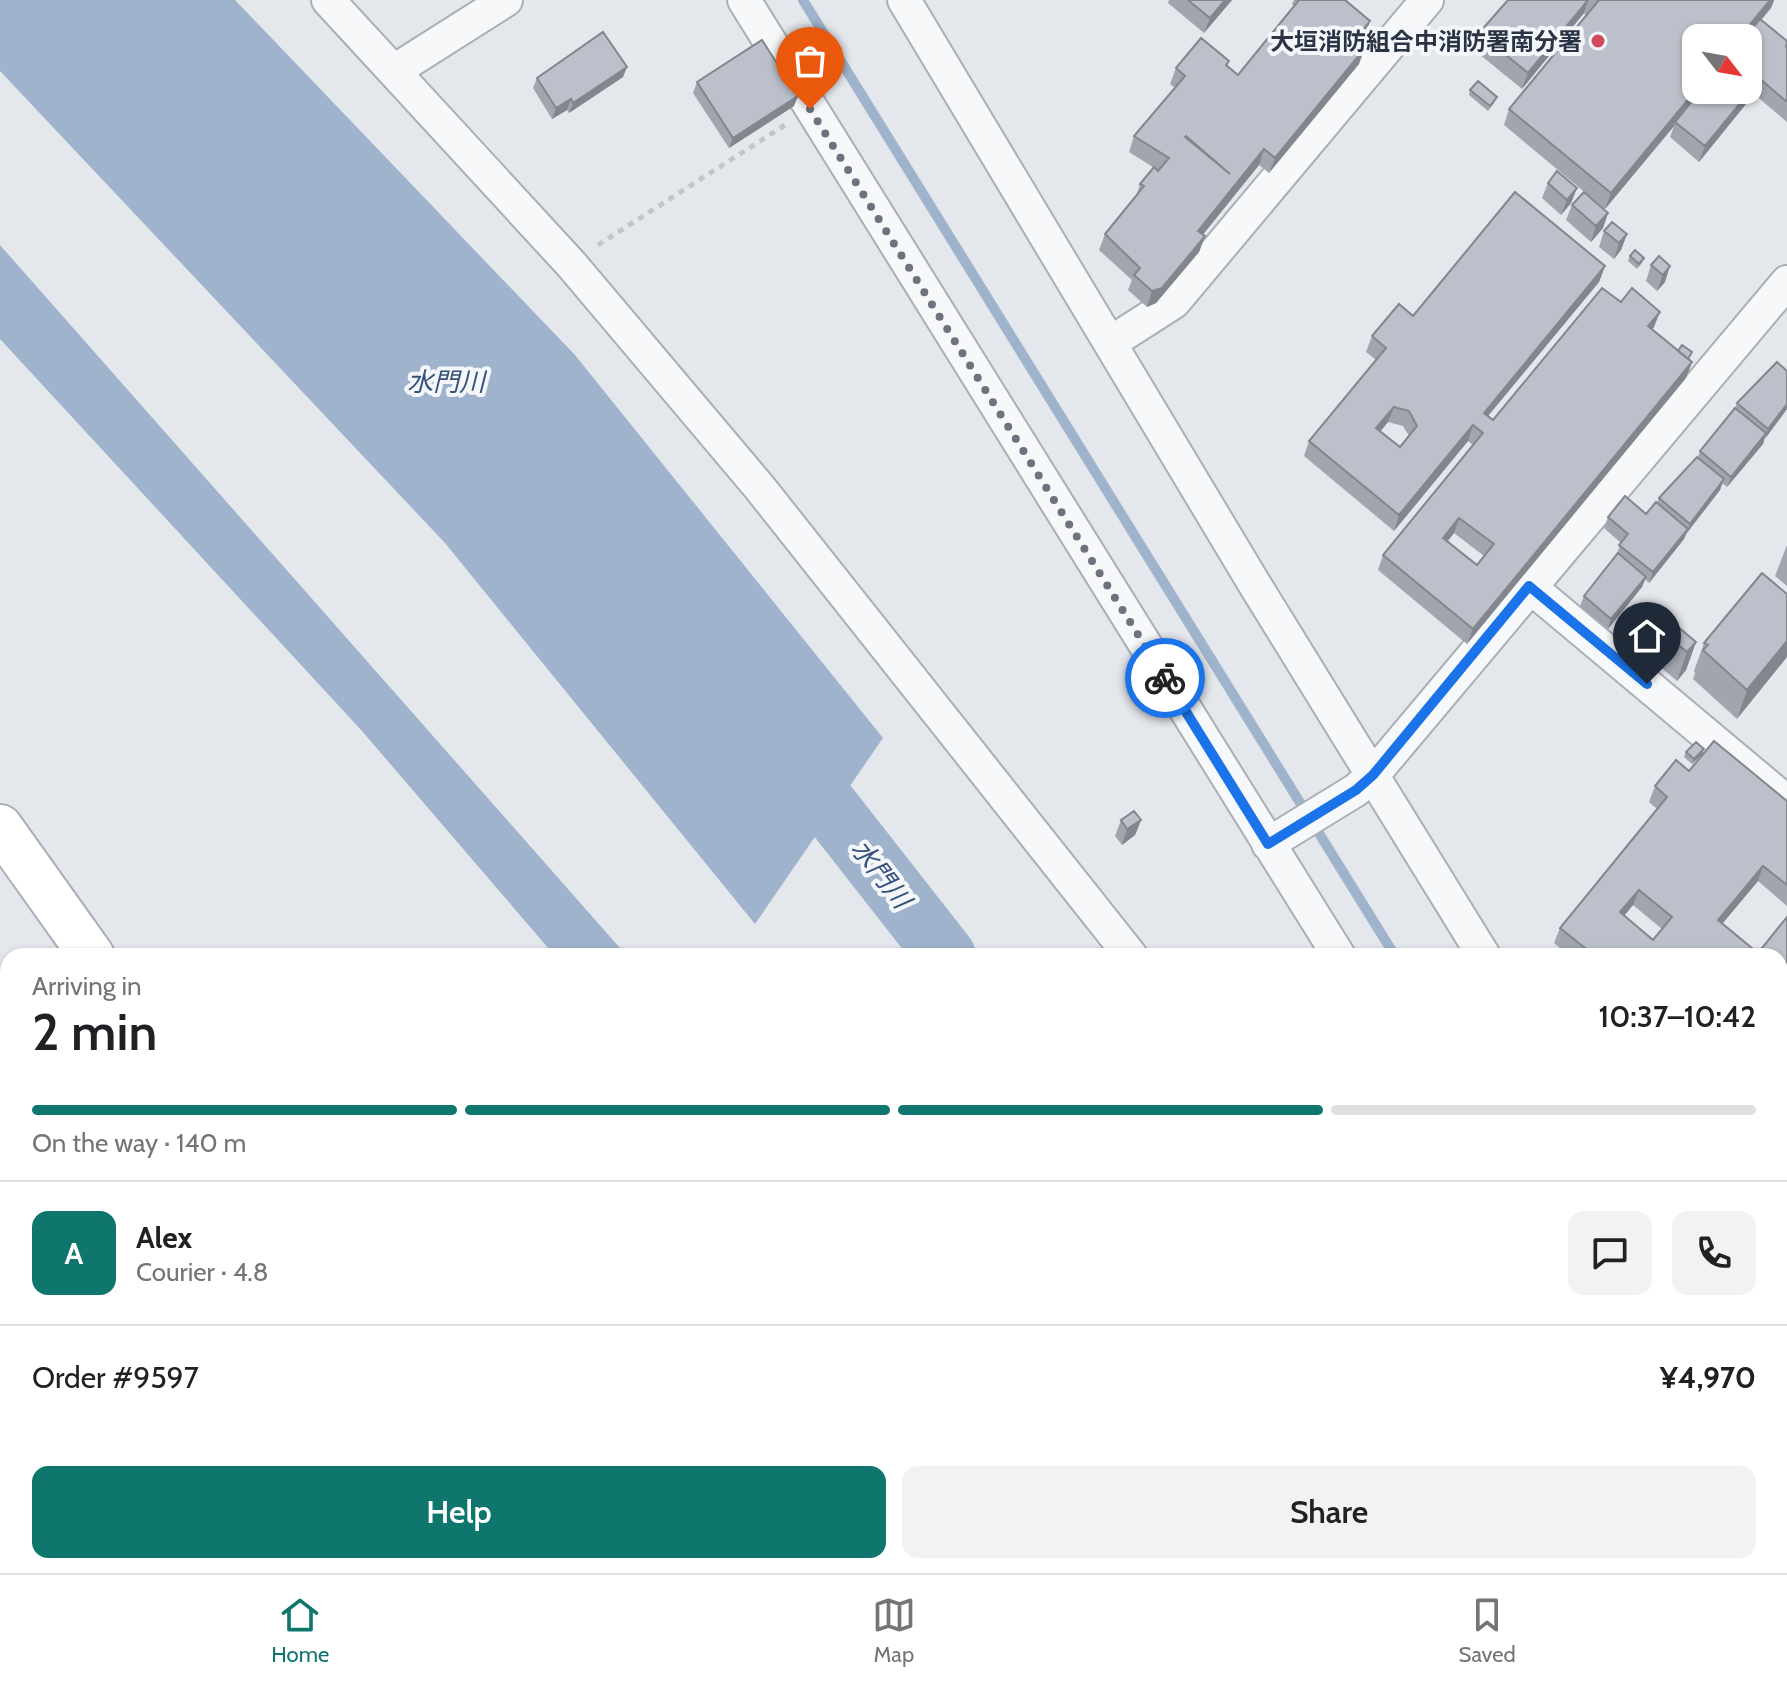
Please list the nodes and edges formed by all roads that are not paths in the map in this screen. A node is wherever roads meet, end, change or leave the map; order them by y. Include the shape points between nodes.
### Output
1 (328, 0) edge
2 (506, 0) edge
3 (744, 0) edge
4 (904, 0) edge
5 (1427, 0) edge
6 (394, 71) junction
7 (1787, 282) edge
8 (1110, 343) junction
9 (1529, 586) junction
10 (1364, 782) junction
11 (1787, 802) edge
12 (0, 827) edge
13 (1276, 840) junction
14 (86, 948) edge
15 (1125, 948) edge
16 (1335, 948) edge
17 (1478, 948) edge

1 - 6 street
2 - 6 street
3 - 13 street
4 - 8 street
5 - 8 street via 1174,302
6 - 15 street via 571,264 760,488
7 - 9 street
8 - 10 street
9 - 10 street
9 - 11 street
10 - 13 street
10 - 17 street
12 - 14 main road
13 - 16 street

